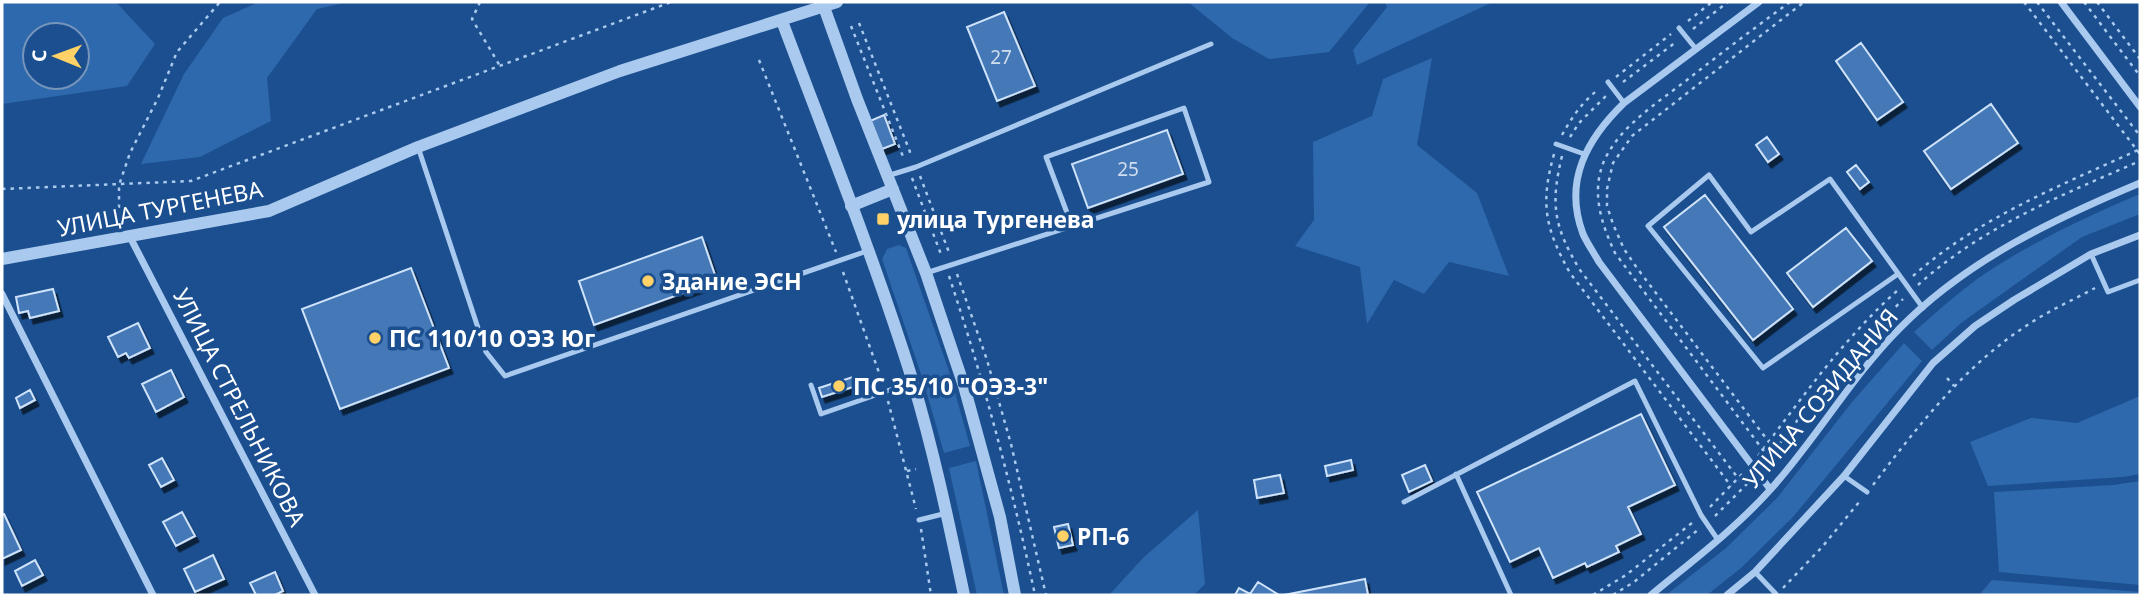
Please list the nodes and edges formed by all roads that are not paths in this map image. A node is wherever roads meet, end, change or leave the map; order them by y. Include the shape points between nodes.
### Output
1 (1759, 2) edge
2 (2061, 2) edge
3 (830, 4) edge
4 (782, 21) junction
5 (1679, 28) road end
6 (1211, 44) dead end
7 (1696, 49) junction
8 (1608, 82) road end
9 (1625, 103) junction
10 (2140, 107) edge
11 (1556, 144) road end
12 (418, 147) junction
13 (1584, 154) junction
14 (890, 182) junction
15 (2140, 183) edge
16 (851, 206) junction
17 (1072, 226) junction
18 (2140, 235) edge
19 (125, 237) junction
20 (867, 251) junction
21 (2091, 254) junction
22 (2, 258) edge
23 (926, 273) junction
24 (1898, 274) junction
25 (2140, 279) edge
26 (2, 294) edge
27 (1923, 308) junction
28 (913, 382) junction
29 (811, 385) dead end
30 (1457, 474) junction
31 (1844, 476) junction
32 (1770, 489) junction
33 (1867, 492) road end
34 (1404, 502) dead end
35 (947, 513) junction
36 (919, 520) road end
37 (1718, 540) junction
38 (1755, 572) junction
39 (1776, 594) edge
40 (153, 595) edge
41 (315, 595) edge
42 (964, 595) edge
43 (1015, 595) edge
44 (1511, 595) edge
45 (1651, 595) edge
46 (1727, 595) edge

1 - 7 street
2 - 10 street
3 - 4 street, УЛИЦА ТУРГЕНЕВА
3 - 14 street
4 - 12 street, УЛИЦА ТУРГЕНЕВА via 620,71
4 - 16 street
5 - 7 lane
6 - 14 lane via 916,167
7 - 9 street
8 - 9 lane
9 - 13 street via 1597,132
11 - 13 lane
12 - 19 street, УЛИЦА ТУРГЕНЕВА via 269,211
12 - 20 lane via 486,352 505,376
13 - 32 street via 1575,188 1583,234 1615,284
14 - 16 street
14 - 23 street
15 - 27 street, УЛИЦА СОЗИДАНИЯ via 1988,257
16 - 20 street
17 - 17 lane via 1209,182 1184,108 1046,157
17 - 23 lane
18 - 21 street
19 - 22 street, УЛИЦА ТУРГЕНЕВА
19 - 41 street, УЛИЦА СТРЕЛЬНИКОВА
20 - 28 street
21 - 25 lane via 2108,292
21 - 31 street via 1975,326 1933,363
23 - 43 street via 964,386 1000,517
24 - 24 lane via 1830,179 1751,232 1709,174 1648,226 1763,369
24 - 27 lane
26 - 40 street
27 - 32 street, УЛИЦА СОЗИДАНИЯ via 1900,328
28 - 29 lane via 821,414
28 - 35 street
30 - 34 lane
30 - 37 lane via 1635,381 1701,515
30 - 44 lane
31 - 33 lane
31 - 38 street
32 - 37 street, УЛИЦА СОЗИДАНИЯ
35 - 36 lane
35 - 42 street
37 - 45 street, УЛИЦА СОЗИДАНИЯ
38 - 39 lane
38 - 46 street

